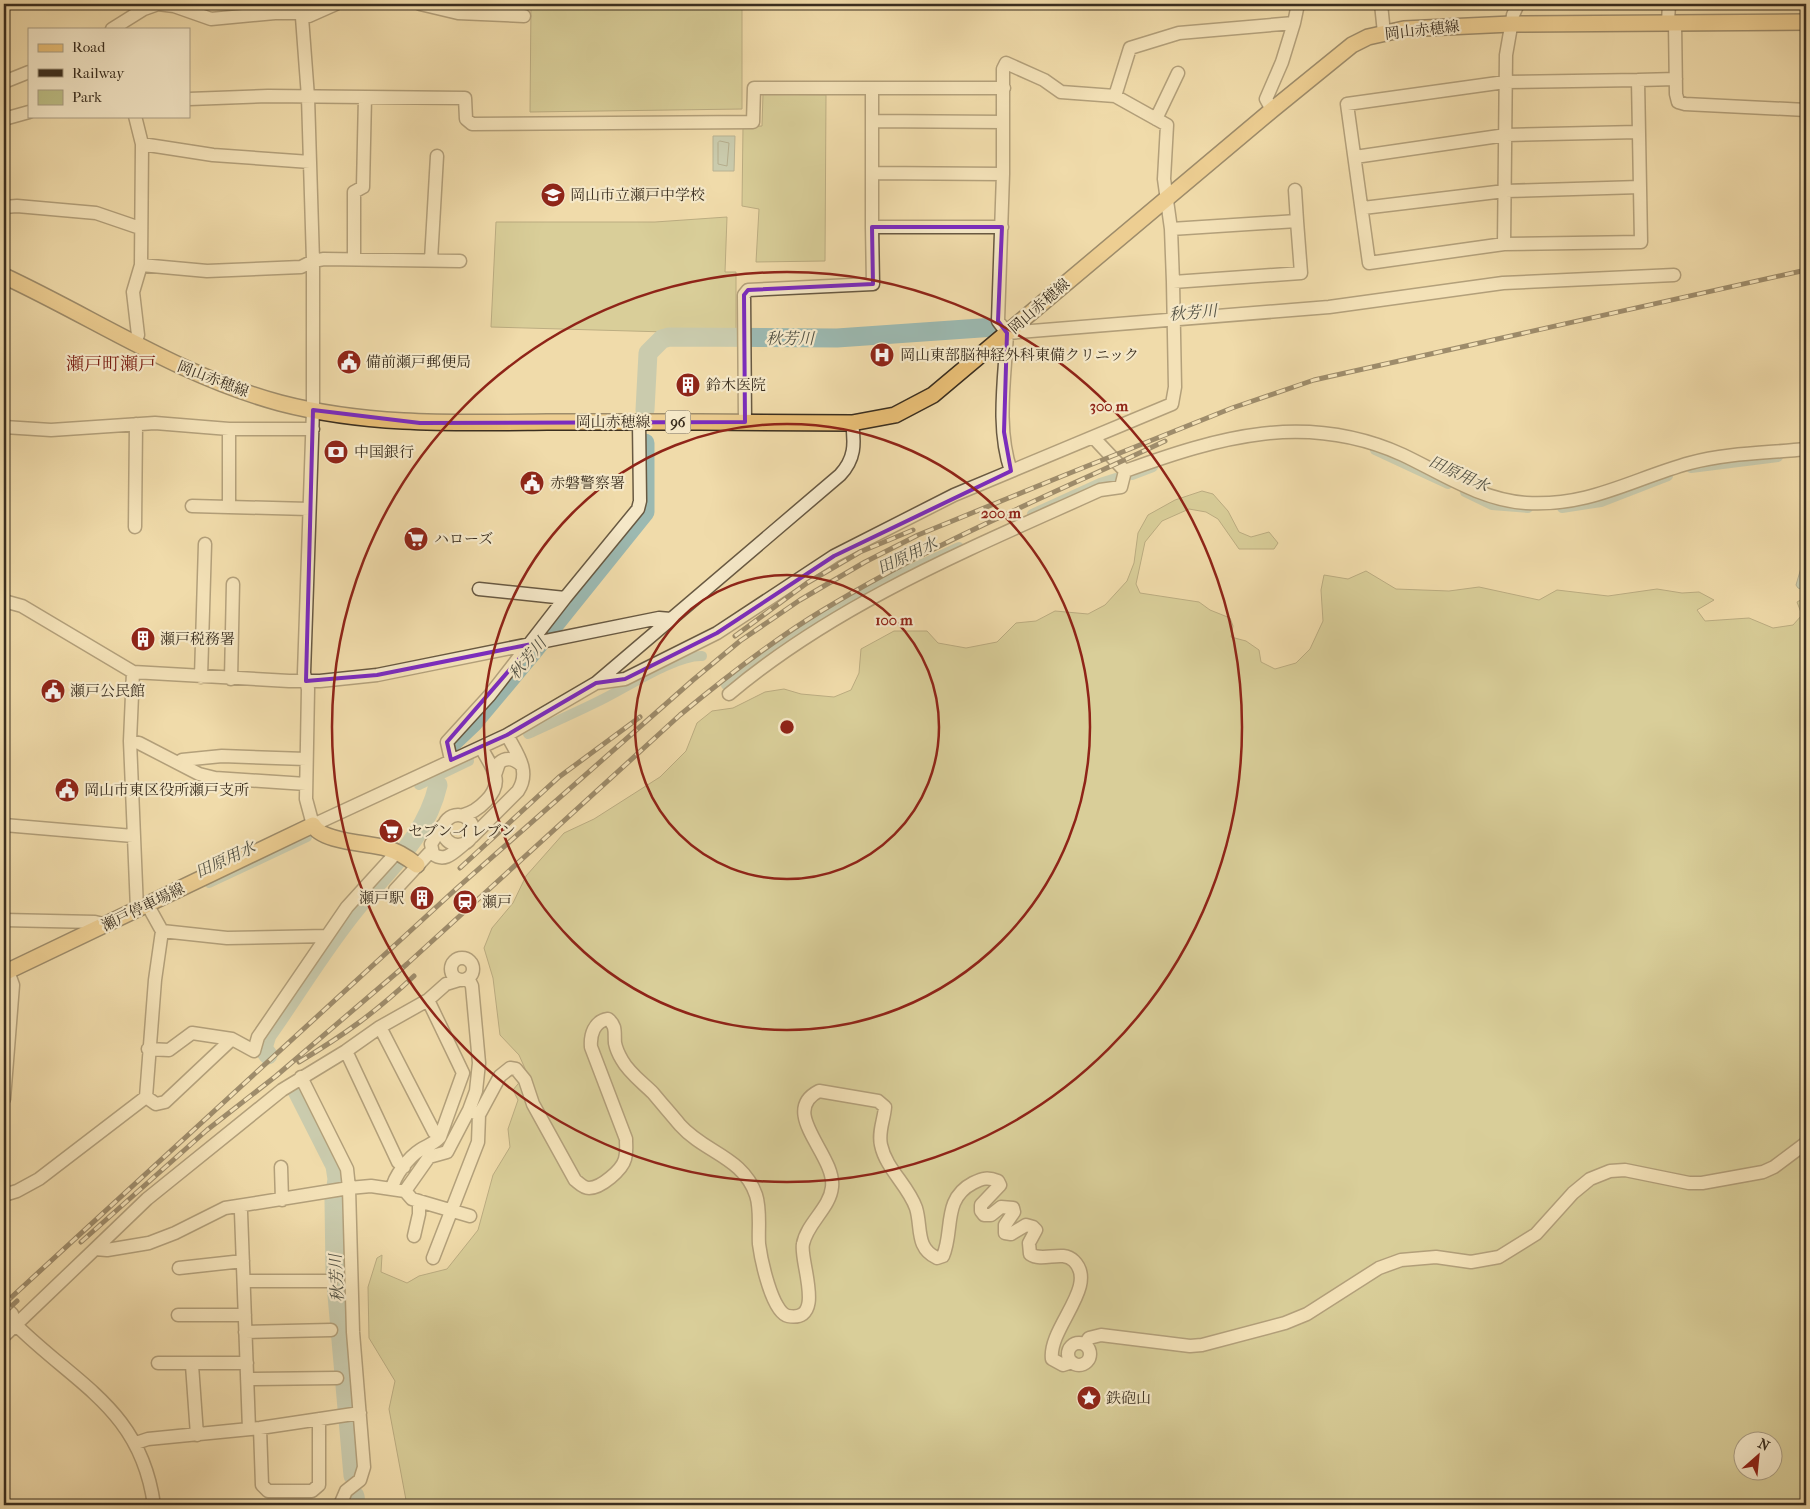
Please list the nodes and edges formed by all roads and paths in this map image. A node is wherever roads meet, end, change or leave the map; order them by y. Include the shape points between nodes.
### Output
1 (164, 4) edge
2 (336, 4) edge
3 (420, 4) edge
4 (1298, 4) edge
5 (1381, 4) edge
6 (1518, 4) edge
7 (1669, 4) edge
8 (302, 9) edge
9 (524, 16) dead end
10 (1671, 22) junction
11 (1806, 22) edge
12 (1294, 24) junction
13 (1512, 24) junction
14 (116, 28) edge
15 (1384, 33) junction
16 (28, 72) edge
17 (1178, 73) dead end
18 (1676, 79) junction
19 (1638, 80) junction
20 (4, 82) edge
21 (1505, 82) junction
22 (872, 88) junction
23 (1004, 88) junction
24 (1115, 96) junction
25 (308, 97) junction
26 (365, 97) junction
27 (190, 99) edge
28 (1272, 110) junction
29 (1806, 110) edge
30 (28, 112) edge
31 (4, 118) edge
32 (136, 118) edge
33 (1156, 119) junction
34 (872, 121) junction
35 (1003, 122) junction
36 (1638, 132) junction
37 (1506, 136) junction
38 (142, 144) junction
39 (438, 156) dead end
40 (1355, 157) junction
41 (310, 162) junction
42 (872, 173) junction
43 (1003, 174) junction
44 (1640, 187) junction
45 (1295, 190) dead end
46 (1505, 191) junction
47 (1167, 196) junction
48 (4, 206) edge
49 (1363, 208) junction
50 (1297, 221) junction
51 (872, 227) junction
52 (1002, 227) junction
53 (140, 228) junction
54 (1171, 229) junction
55 (1504, 244) junction
56 (354, 259) junction
57 (431, 260) junction
58 (313, 261) junction
59 (460, 261) dead end
60 (141, 265) junction
61 (1674, 275) dead end
62 (4, 276) edge
63 (1173, 282) junction
64 (1173, 320) junction
65 (1007, 333) junction
66 (134, 344) junction
67 (313, 410) junction
68 (639, 422) junction
69 (745, 422) junction
70 (852, 423) junction
71 (136, 424) junction
72 (4, 427) edge
73 (229, 429) junction
74 (313, 429) junction
75 (1093, 437) junction
76 (1806, 448) edge
77 (1048, 454) junction
78 (1006, 456) junction
79 (1011, 470) junction
80 (1125, 471) junction
81 (192, 506) dead end
82 (229, 507) junction
83 (309, 509) junction
84 (135, 527) dead end
85 (206, 544) dead end
86 (233, 584) dead end
87 (479, 589) dead end
88 (565, 598) junction
89 (4, 601) edge
90 (671, 619) junction
91 (531, 644) junction
92 (133, 672) junction
93 (201, 677) junction
94 (230, 679) junction
95 (306, 681) junction
96 (596, 683) junction
97 (729, 694) dead end
98 (507, 735) junction
99 (130, 741) junction
100 (481, 747) junction
101 (306, 759) junction
102 (451, 760) junction
103 (178, 763) junction
104 (522, 766) junction
105 (495, 775) junction
106 (306, 784) junction
107 (463, 815) junction
108 (4, 825) edge
109 (313, 825) junction
110 (443, 825) junction
111 (133, 836) junction
112 (468, 841) junction
113 (431, 851) junction
114 (408, 859) junction
115 (396, 890) dead end
116 (142, 906) junction
117 (4, 920) edge
118 (106, 925) junction
119 (162, 931) junction
120 (327, 936) junction
121 (6, 975) edge
122 (428, 1000) junction
123 (380, 1027) junction
124 (232, 1039) junction
125 (148, 1049) junction
126 (346, 1051) junction
127 (302, 1077) junction
128 (146, 1097) junction
129 (4, 1099) edge
130 (474, 1113) junction
131 (440, 1136) junction
132 (1806, 1143) edge
133 (282, 1167) dead end
134 (404, 1167) junction
135 (346, 1188) junction
136 (398, 1190) junction
137 (4, 1195) edge
138 (282, 1200) junction
139 (419, 1201) junction
140 (238, 1206) junction
141 (451, 1210) junction
142 (470, 1216) dead end
143 (414, 1236) dead end
144 (95, 1249) junction
145 (433, 1258) dead end
146 (243, 1261) junction
147 (179, 1268) dead end
148 (244, 1281) junction
149 (331, 1281) dead end
150 (4, 1306) edge
151 (178, 1315) dead end
152 (245, 1315) junction
153 (16, 1325) junction
154 (332, 1330) dead end
155 (245, 1332) junction
156 (4, 1336) edge
157 (158, 1363) dead end
158 (246, 1364) junction
159 (192, 1365) junction
160 (337, 1378) dead end
161 (247, 1379) junction
162 (357, 1413) junction
163 (319, 1420) junction
164 (255, 1428) junction
165 (197, 1435) junction
166 (136, 1443) junction
167 (283, 1492) junction
168 (154, 1505) edge
169 (283, 1505) edge
170 (340, 1505) edge

1 - 8 street via 211,19
1 - 14 street via 144,9
2 - 8 street via 309,16
3 - 9 street via 458,13
4 - 12 street
5 - 15 street
6 - 13 street
7 - 10 street
8 - 25 street
10 - 11 main road, 岡山赤穂線 / 96
10 - 13 main road, 岡山赤穂線 / 96
10 - 18 street
12 - 24 street via 1179,33 1130,48
12 - 28 street via 1266,99
13 - 15 main road, 岡山赤穂線 / 96
13 - 21 street
15 - 28 main road, 岡山赤穂線 / 96 via 1352,45
16 - 20 street
17 - 33 street
18 - 19 street
18 - 29 street via 1678,102 1685,104
19 - 21 street
19 - 36 street
21 - 37 street
21 - 40 street via 1347,104
22 - 23 street
22 - 26 street via 754,88 753,122 472,124 466,119 465,98
22 - 34 street
23 - 24 street via 1003,69 1006,63 1062,92
23 - 35 street
24 - 33 street
25 - 26 street
25 - 27 street
25 - 41 street
26 - 56 street via 363,187 354,192
28 - 47 main road, 岡山赤穂線 / 96
30 - 31 street
32 - 38 street
33 - 47 street via 1167,125 1164,179
34 - 35 street
34 - 42 street
35 - 43 street
36 - 37 street
36 - 44 street
37 - 40 street
37 - 46 street
38 - 41 street
38 - 53 street
39 - 57 street
40 - 49 street
41 - 58 street
42 - 43 street
42 - 51 street
43 - 52 street
44 - 46 street
44 - 55 street via 1641,242
45 - 50 street
46 - 49 street
46 - 55 street
47 - 54 street
47 - 65 main road, 岡山赤穂線 / 96
48 - 53 street via 96,213
49 - 55 street via 1369,262
50 - 54 street
50 - 63 street via 1301,273
51 - 52 street
51 - 69 street via 873,284 748,290 744,295
52 - 65 street via 998,321
53 - 60 street
54 - 63 street
56 - 57 street
56 - 58 street
57 - 59 street
58 - 60 street via 301,267 207,271
58 - 67 street
60 - 66 street via 134,292 138,335
61 - 64 street via 1503,283 1328,308
62 - 66 main road, 岡山赤穂線 / 96
63 - 64 street
64 - 65 street
64 - 75 street via 1175,387 1172,404
65 - 70 main road, 岡山赤穂線 / 96 via 916,406 895,415
65 - 78 street
66 - 67 main road, 岡山赤穂線 / 96 via 213,381
67 - 68 main road, 岡山赤穂線 / 96 via 357,418 420,423
67 - 74 street
68 - 69 main road, 岡山赤穂線 / 96
68 - 88 street via 638,509
69 - 70 main road, 岡山赤穂線 / 96
70 - 90 street via 853,453 848,466
71 - 72 street via 51,430
71 - 73 street
71 - 84 street
73 - 74 street
73 - 82 street
74 - 83 street
75 - 77 street
75 - 80 street
76 - 80 street via 1709,458 1587,499 1565,502 1527,503 1489,497 1374,442 1325,433 1255,433 1183,450
77 - 78 street
77 - 79 street
78 - 79 street
79 - 96 street via 834,556 717,634 625,679
80 - 97 street via 1121,486 1100,490 1048,513 900,582 852,609 782,652
81 - 82 street
82 - 83 street
83 - 95 street
85 - 93 street
86 - 94 street
87 - 88 street
88 - 91 street
89 - 92 street via 22,606
90 - 91 street via 659,618
90 - 96 street
91 - 95 street via 377,675
91 - 102 street via 447,742
92 - 93 street
92 - 99 street
93 - 94 street
94 - 95 street
95 - 101 street
96 - 98 street
98 - 100 street
98 - 104 street
99 - 103 street
99 - 111 street
100 - 102 street
100 - 105 street
101 - 103 street via 222,756
101 - 106 street
102 - 109 street
103 - 106 street via 215,778
104 - 105 street via 515,760 506,759 499,763
104 - 112 street via 525,775 518,791
105 - 107 street via 496,784 488,798 471,813
106 - 109 street
107 - 110 street via 453,815
107 - 112 street via 473,824
108 - 111 street
109 - 114 main road via 315,830 326,836 388,848
109 - 116 main road, 瀬戸停車場線
110 - 112 street via 446,839 454,845
110 - 113 street via 432,840
111 - 116 street
112 - 113 street via 443,858
113 - 114 street
114 - 115 street
114 - 120 street via 348,907
116 - 118 main road, 瀬戸停車場線
116 - 119 street
117 - 118 street
118 - 121 main road, 瀬戸停車場線
119 - 120 street via 227,938
119 - 125 street
120 - 124 street via 258,1036 254,1051
121 - 129 street
122 - 123 street
122 - 130 street via 459,976 472,986 479,1063
122 - 131 street via 464,1073
123 - 126 street
123 - 131 street via 434,1132
124 - 125 street via 192,1033 169,1050
124 - 128 street via 166,1102 156,1104
125 - 128 street
126 - 127 street
126 - 134 street via 398,1162
127 - 135 street via 347,1169
127 - 144 street via 147,1199
128 - 137 street via 39,1179
130 - 132 street via 500,1076 510,1068 516,1069 525,1080 533,1104 575,1180 583,1187 600,1184 625,1161 626,1151 626,1139 591,1047 594,1028 608,1019 615,1028 615,1044 624,1064 694,1139 736,1164 750,1182 757,1198 760,1245 774,1301 786,1316 795,1316 808,1305 802,1244 832,1188 831,1172 805,1123 805,1102 819,1090 878,1100 885,1107 880,1133 883,1154 916,1208 919,1237 932,1256 943,1256 948,1224 960,1192 982,1178 990,1178 1000,1185 981,1205 984,1215 990,1215 1001,1207 1012,1208 1014,1212 1005,1233 1011,1234 1026,1225 1033,1226 1036,1230 1029,1243 1030,1254 1042,1258 1066,1257 1079,1267 1082,1276 1080,1286 1050,1349 1052,1360 1063,1365 1072,1362 1082,1365 1089,1361 1091,1353 1085,1344 1089,1338 1101,1334 1202,1345 1307,1314 1379,1268 1401,1260 1436,1256 1471,1262 1499,1257 1536,1234 1578,1188 1610,1171 1626,1170 1702,1183 1763,1172
130 - 136 street via 447,1152 429,1157
130 - 141 street via 478,1142
131 - 134 street via 434,1144 416,1153
133 - 138 street
134 - 136 street
135 - 136 street via 371,1186
135 - 138 street
135 - 162 street
136 - 139 street
138 - 140 street
139 - 141 street
139 - 143 street via 420,1214
140 - 144 street via 225,1208 149,1243
140 - 146 street
141 - 142 street
141 - 145 street
144 - 153 street
146 - 147 street
146 - 148 street
148 - 149 street
148 - 152 street
150 - 153 street
151 - 152 street
152 - 155 street
153 - 156 street
153 - 166 street via 100,1398
154 - 155 street
155 - 158 street
157 - 159 street
158 - 159 street
158 - 161 street
159 - 165 street
160 - 161 street
161 - 164 street
162 - 163 street
162 - 170 street via 364,1468 360,1480 346,1491
163 - 164 street
163 - 167 street via 319,1485 312,1491
164 - 165 street
164 - 167 street via 262,1485 268,1491
165 - 166 street
166 - 168 street via 150,1479
167 - 169 street

